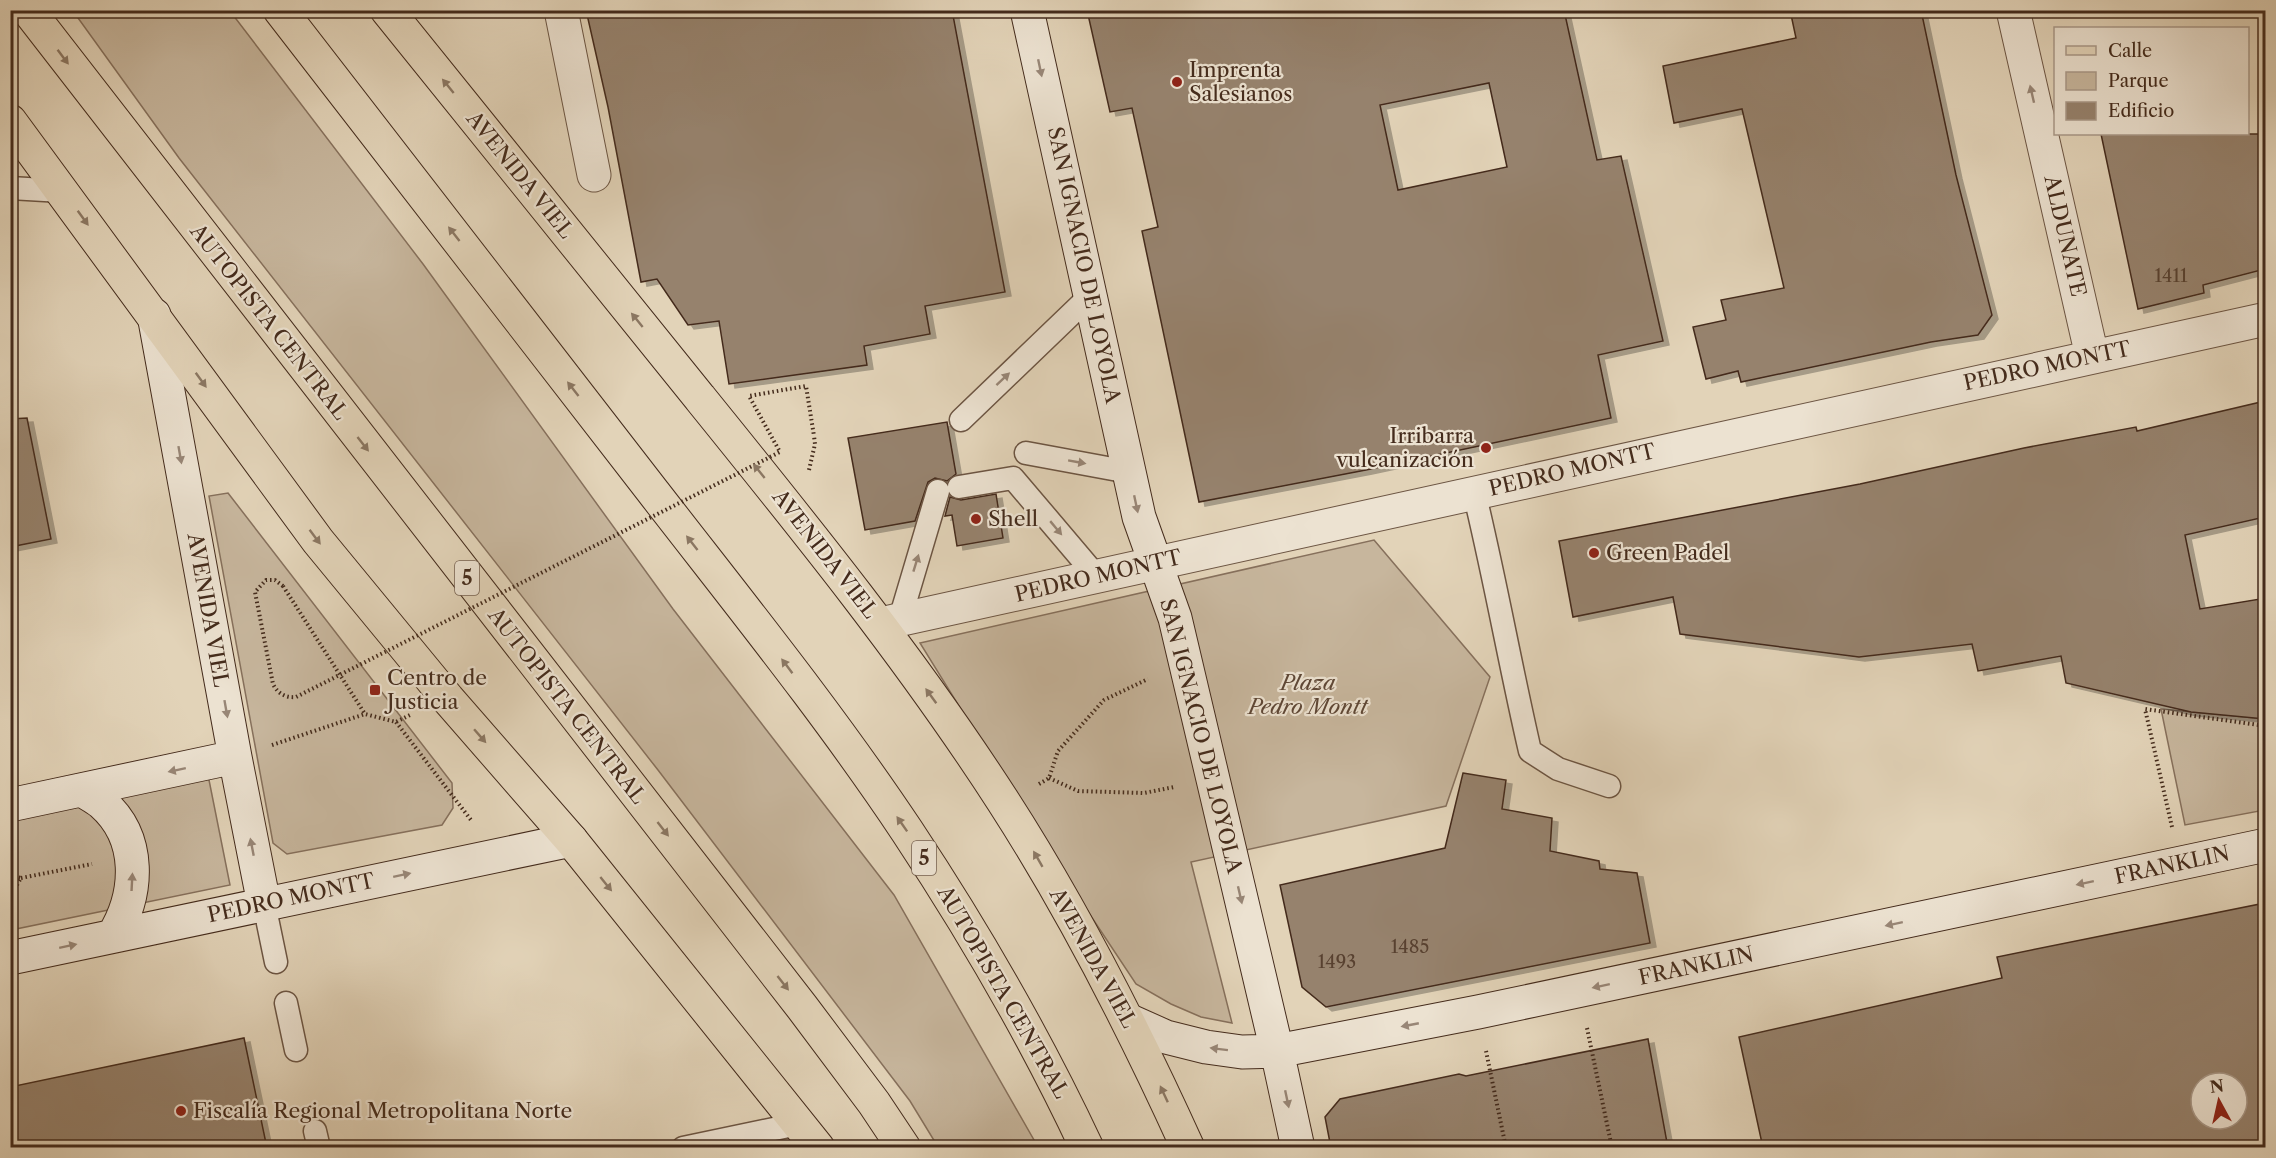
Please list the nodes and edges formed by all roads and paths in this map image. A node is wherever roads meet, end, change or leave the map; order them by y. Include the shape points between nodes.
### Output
1 (28, 10) edge
2 (280, 10) edge
3 (387, 10) edge
4 (561, 10) edge
5 (1027, 10) edge
6 (2013, 10) edge
7 (10, 121) edge
8 (594, 175) dead end
9 (10, 188) edge
10 (62, 190) junction
11 (1090, 296) junction
12 (154, 315) junction
13 (2265, 319) edge
14 (2092, 356) junction
15 (961, 420) dead end
16 (814, 436) dead end
17 (1026, 453) dead end
18 (1129, 471) junction
19 (1474, 492) junction
20 (1156, 562) junction
21 (1097, 577) junction
22 (890, 621) junction
23 (1185, 662) junction
24 (396, 722) dead end
25 (2265, 726) edge
26 (235, 757) junction
27 (1049, 778) junction
28 (1213, 778) junction
29 (1610, 786) dead end
30 (82, 790) junction
31 (1005, 804) junction
32 (10, 805) edge
33 (571, 840) junction
34 (2265, 845) edge
35 (498, 854) junction
36 (131, 857) junction
37 (2180, 863) junction
38 (10, 874) edge
39 (21, 878) junction
40 (10, 897) edge
41 (264, 904) junction
42 (113, 936) junction
43 (10, 958) edge
44 (276, 962) dead end
45 (1579, 991) junction
46 (286, 1003) dead end
47 (1478, 1012) junction
48 (1128, 1020) junction
49 (297, 1050) dead end
50 (1277, 1051) junction
51 (812, 1141) edge
52 (682, 1148) edge
53 (904, 1148) edge
54 (1087, 1148) edge
55 (1188, 1148) edge
56 (1298, 1148) edge
57 (1506, 1148) edge
58 (1612, 1148) edge

1 -> 53 main road, AUTOPISTA CENTRAL / 5 via 802,1007
54 -> 2 main road, AUTOPISTA CENTRAL / 5 via 1016,1009 905,828 728,589
22 -> 3 main road, AVENIDA VIEL via 796,517
4 - 8 street
5 -> 11 street, SAN IGNACIO DE LOYOLA
14 -> 6 street, ALDUNATE
7 - 10 main road, AVENIDA VIEL
9 - 10 lane
10 -> 12 main road, AVENIDA VIEL
15 -> 11 lane
11 - 18 street, SAN IGNACIO DE LOYOLA
12 -> 26 street, AVENIDA VIEL
12 -> 33 main road, AVENIDA VIEL via 318,541
13 - 14 street, PEDRO MONTT
14 - 19 street, PEDRO MONTT
16 - 26 path, bridge via 807,386 749,396 780,452 296,697 282,695 273,684 255,592 266,580 283,586 365,714
17 -> 18 lane
18 -> 20 street, SAN IGNACIO DE LOYOLA via 1139,517
19 - 20 street, PEDRO MONTT
19 - 29 lane via 1530,752 1558,770
20 - 21 street, PEDRO MONTT
20 - 23 street, SAN IGNACIO DE LOYOLA
21 - 22 street, PEDRO MONTT
22 -> 21 lane via 948,489 1013,478
31 -> 22 main road, AVENIDA VIEL
23 - 27 path via 1104,700 1059,751
23 - 28 street, SAN IGNACIO DE LOYOLA
24 - 35 path
25 - 37 path via 2145,710
26 -> 30 street
41 -> 26 street, AVENIDA VIEL
27 - 28 path via 1078,791 1144,793
27 - 31 path
28 -> 50 street, SAN IGNACIO DE LOYOLA
30 - 32 street
30 - 36 street via 114,817
48 -> 31 main road, AVENIDA VIEL
33 - 35 street, PEDRO MONTT
33 -> 51 main road, AVENIDA VIEL
34 - 37 street, FRANKLIN
41 -> 35 street, PEDRO MONTT
36 - 39 path
42 -> 36 street via 133,887
37 -> 45 street, FRANKLIN
38 - 39 path
39 - 40 path
41 - 42 street, PEDRO MONTT
41 - 44 lane
43 -> 42 street, PEDRO MONTT
45 - 47 street, FRANKLIN
45 - 58 path
46 - 49 lane
47 -> 50 street, FRANKLIN
47 - 57 path
50 -> 48 street, FRANKLIN via 1206,1047 1166,1037
55 -> 48 main road, AVENIDA VIEL
50 -> 56 street, SAN IGNACIO DE LOYOLA
51 - 52 lane

